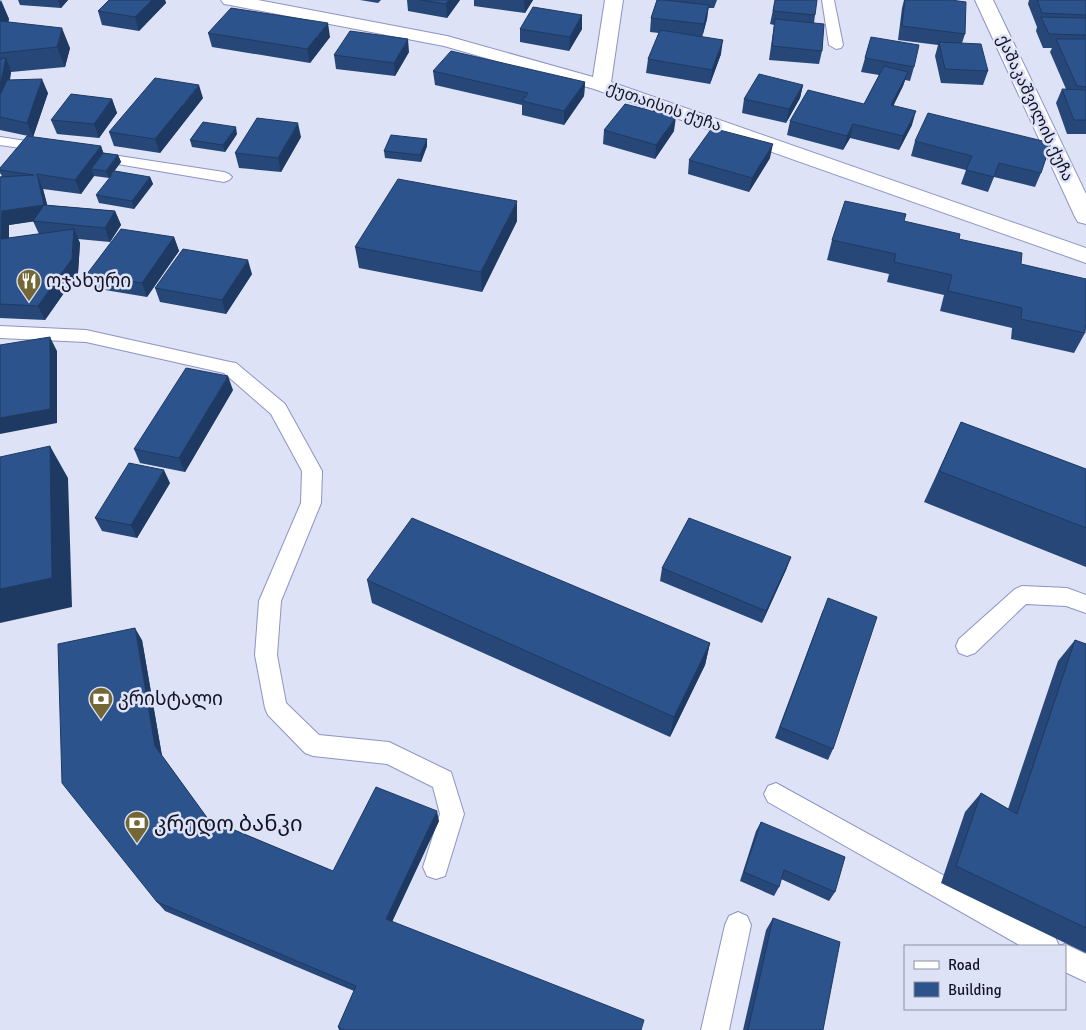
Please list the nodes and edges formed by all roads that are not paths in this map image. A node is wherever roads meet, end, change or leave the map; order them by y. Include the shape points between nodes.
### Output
1 (230, 0) edge
2 (614, 0) edge
3 (828, 0) edge
4 (984, 0) edge
5 (312, 7) edge
6 (836, 45) dead end
7 (601, 85) junction
8 (0, 141) edge
9 (58, 150) edge
10 (78, 153) edge
11 (224, 177) dead end
12 (1086, 217) edge
13 (1086, 256) edge
14 (0, 332) edge
15 (1086, 604) edge
16 (967, 646) dead end
17 (776, 794) dead end
18 (436, 867) dead end
19 (738, 925) dead end
20 (1044, 945) edge
21 (1066, 958) edge
22 (1086, 969) edge
23 (715, 1030) edge

1 - 5 street, ქუთაისის ქუჩა
2 - 7 street
3 - 6 lane
4 - 12 street, ქაშაკაშვილის ქუჩა
5 - 7 street, ქუთაისის ქუჩა
7 - 13 street, ქუთაისის ქუჩა
8 - 9 lane
10 - 11 lane
14 - 18 lane via 86,336 230,368 278,409 312,471 312,503 270,601 266,655 276,708 313,744 389,753 443,780 452,814
15 - 16 lane via 1067,597 1022,596
17 - 20 lane
19 - 23 lane
21 - 22 lane

